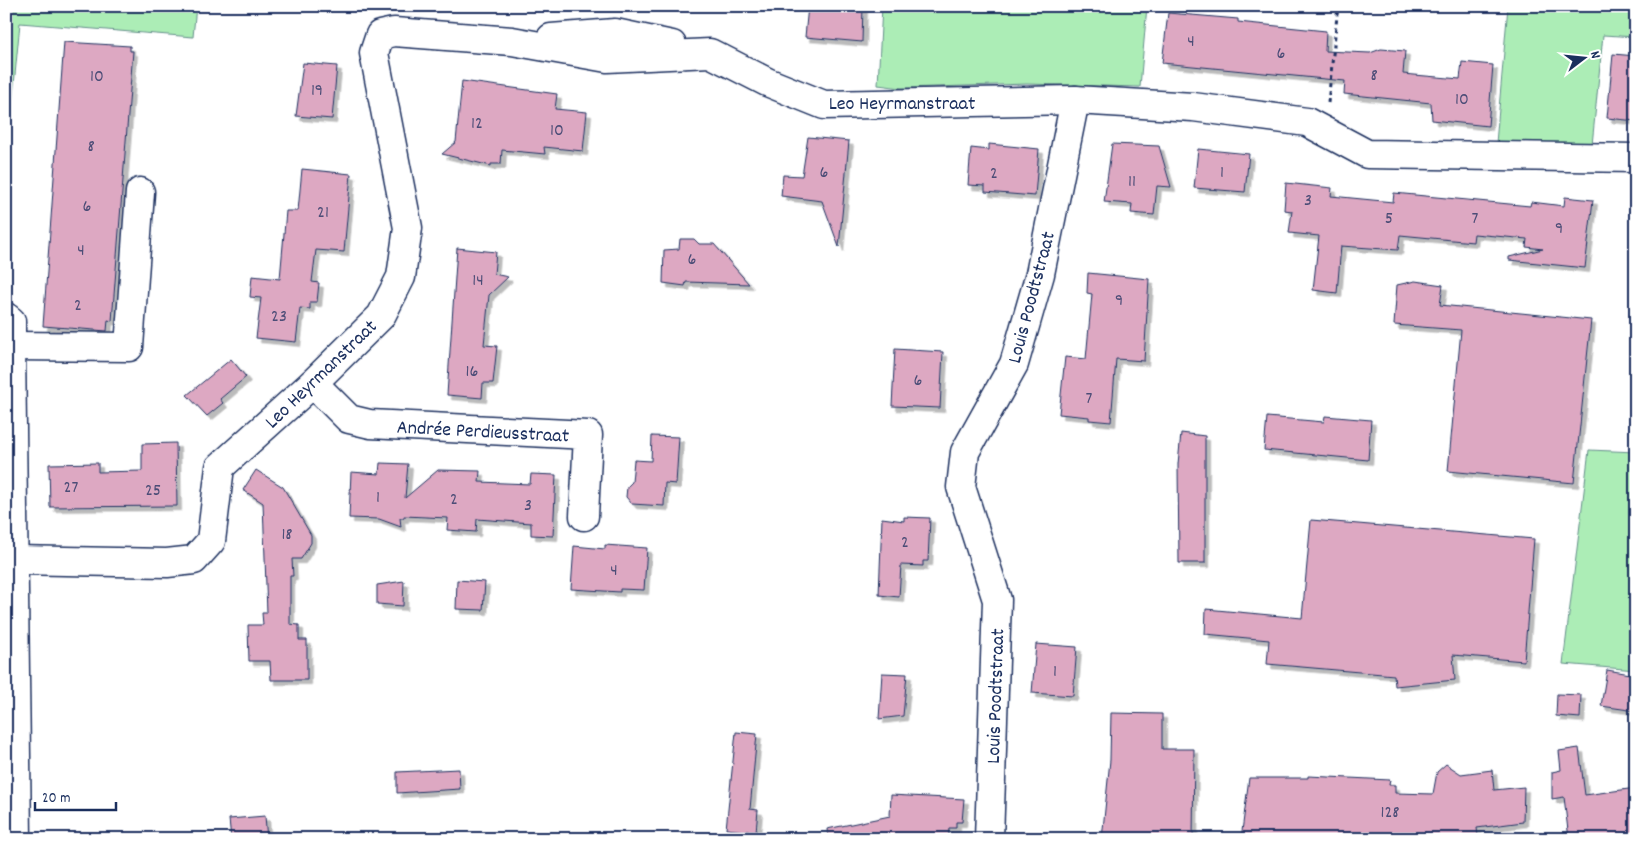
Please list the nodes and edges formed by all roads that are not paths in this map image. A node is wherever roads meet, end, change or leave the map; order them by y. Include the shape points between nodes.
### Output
1 (1075, 100) junction
2 (1636, 158) edge
3 (140, 192) dead end
4 (9, 328) edge
5 (313, 383) junction
6 (584, 516) dead end
7 (15, 560) junction
8 (16, 839) edge
9 (988, 839) edge

1 - 2 street, Leo Heyrmanstraat via 1193,107 1307,122 1368,154
1 - 5 street, Leo Heyrmanstraat via 824,104 767,82 710,52 607,58 512,41 394,32 380,35 374,52 408,228 401,277 381,316
1 - 9 street, Louis Poodtstraat via 1040,274 1014,364 966,452 961,487 998,600
3 - 4 street via 129,347
4 - 7 street
5 - 6 street, Andrée Perdieusstraat via 349,419 370,424 588,435
5 - 7 street, Leo Heyrmanstraat via 220,467 211,541 194,560 167,564
7 - 8 street

